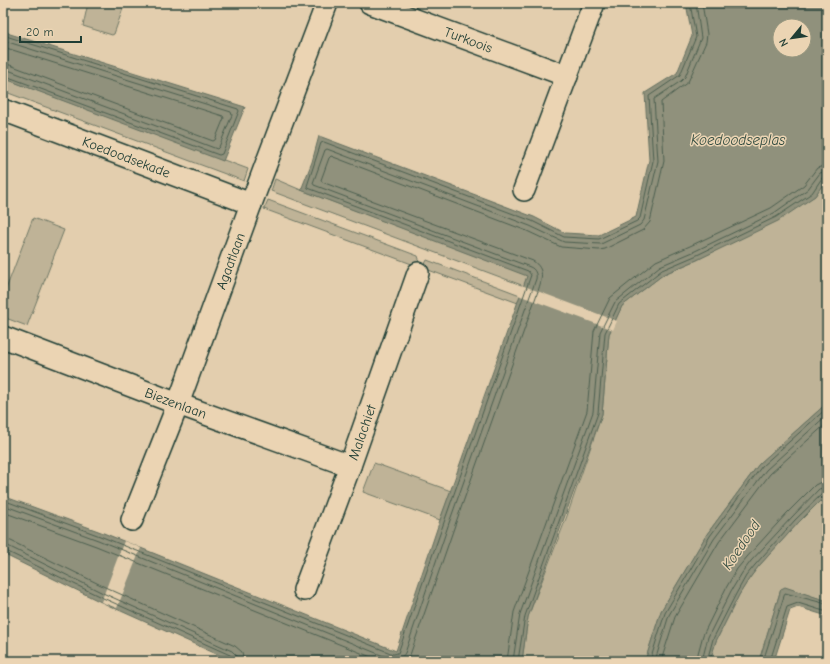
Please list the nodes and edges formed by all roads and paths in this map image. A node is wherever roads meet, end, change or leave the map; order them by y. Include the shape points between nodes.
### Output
1 (327, 3) edge
2 (370, 3) edge
3 (594, 3) edge
4 (567, 76) junction
5 (3, 110) edge
6 (524, 190) dead end
7 (251, 204) junction
8 (418, 273) dead end
9 (3, 337) edge
10 (178, 404) junction
11 (350, 466) junction
12 (132, 520) dead end
13 (304, 590) dead end

1 - 7 street, Agaatlaan
2 - 4 street, Turkoois
3 - 4 street
4 - 6 street
5 - 7 street, Koedoodsekade
7 - 10 street, Agaatlaan
8 - 11 street, Malachiet
9 - 10 street, Biezenlaan
10 - 11 street, Biezenlaan
10 - 12 street, Agaatlaan
11 - 13 street, Malachiet

